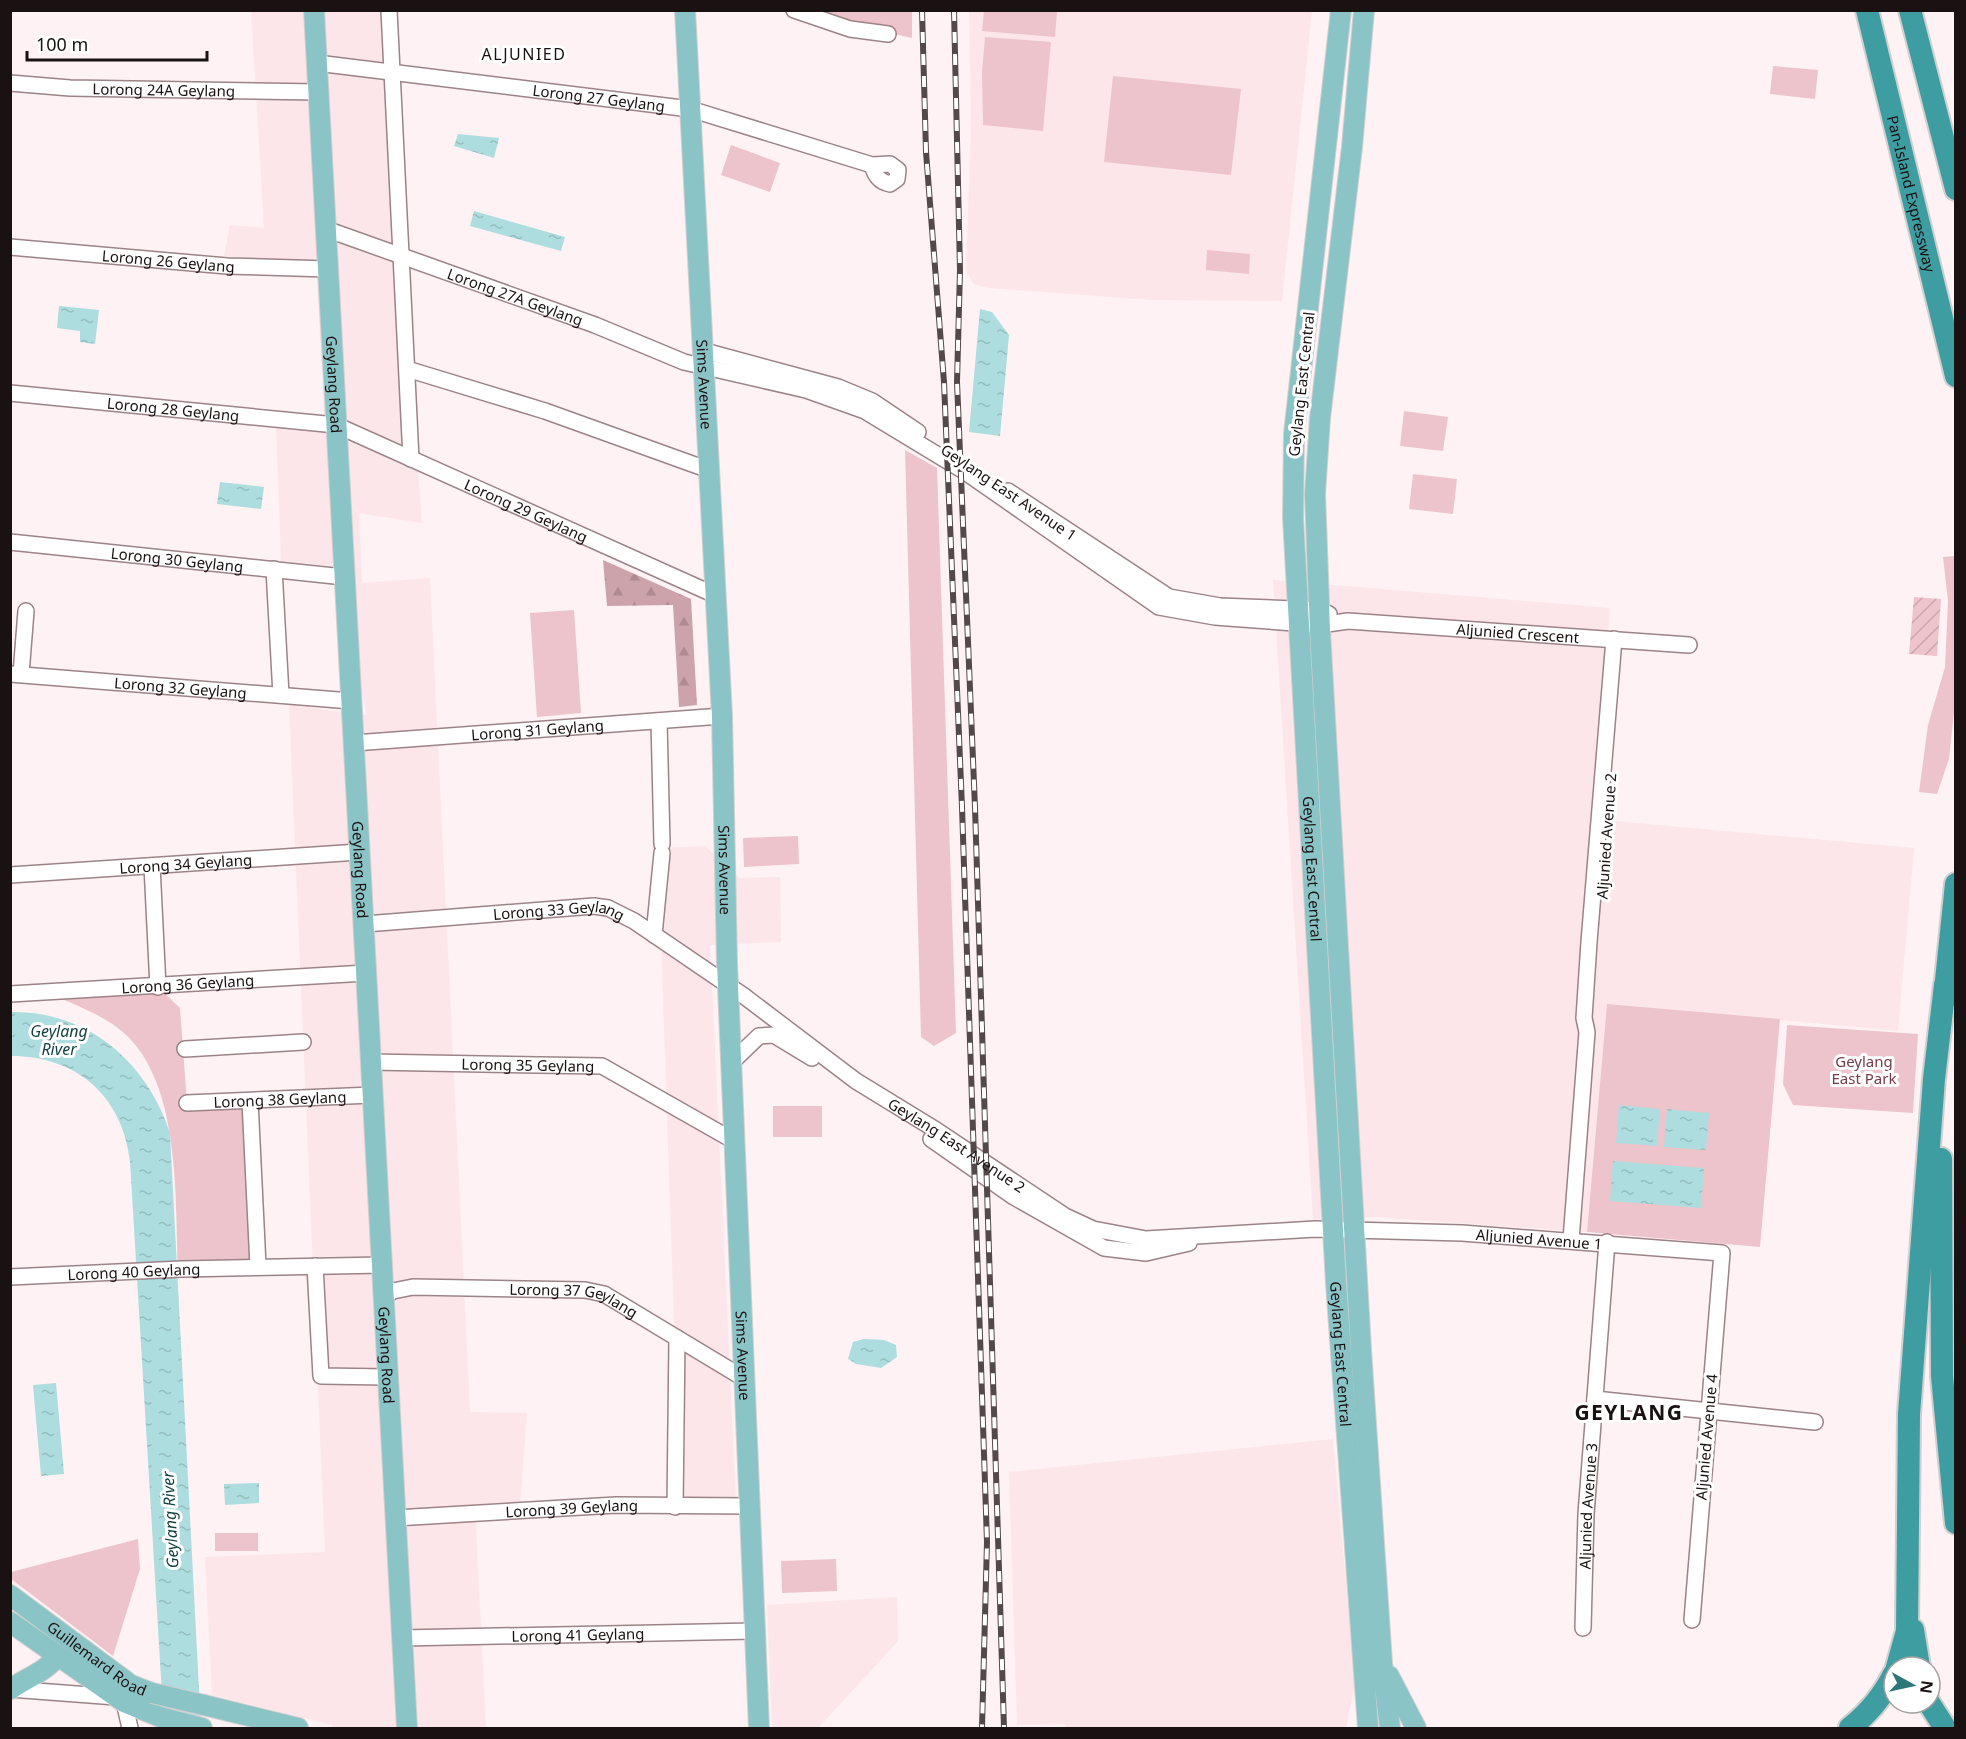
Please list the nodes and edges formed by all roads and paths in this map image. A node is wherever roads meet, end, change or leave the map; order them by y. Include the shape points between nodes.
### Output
1 (314, 10) edge
2 (389, 10) edge
3 (685, 10) edge
4 (794, 10) edge
5 (1341, 10) edge
6 (1365, 10) edge
7 (1867, 10) edge
8 (1910, 10) edge
9 (888, 34) dead end
10 (317, 63) junction
11 (392, 72) junction
12 (10, 84) edge
13 (318, 92) junction
14 (690, 109) junction
15 (872, 165) dead end
16 (1956, 189) edge
17 (326, 229) junction
18 (10, 247) edge
19 (401, 256) junction
20 (328, 269) junction
21 (702, 359) junction
22 (406, 369) junction
23 (1956, 376) edge
24 (10, 393) edge
25 (336, 425) junction
26 (411, 459) junction
27 (709, 470) junction
28 (10, 542) edge
29 (274, 569) junction
30 (344, 577) junction
31 (715, 596) junction
32 (26, 611) dead end
33 (1298, 616) junction
34 (1320, 618) junction
35 (1618, 639) junction
36 (1689, 645) dead end
37 (16, 674) edge
38 (281, 695) junction
39 (351, 701) junction
40 (722, 716) junction
41 (659, 721) junction
42 (354, 743) junction
43 (359, 852) junction
44 (152, 866) junction
45 (10, 875) edge
46 (1956, 884) edge
47 (364, 924) junction
48 (654, 935) junction
49 (366, 973) junction
50 (1945, 985) junction
51 (158, 987) junction
52 (730, 987) junction
53 (10, 994) edge
54 (303, 1041) dead end
55 (185, 1049) dead end
56 (733, 1061) junction
57 (370, 1062) junction
58 (372, 1095) junction
59 (250, 1101) junction
60 (187, 1103) dead end
61 (736, 1142) junction
62 (1333, 1229) junction
63 (1354, 1229) junction
64 (1209, 1236) junction
65 (1570, 1240) junction
66 (1607, 1242) junction
67 (1722, 1253) joint
68 (382, 1265) junction
69 (258, 1266) junction
70 (315, 1266) junction
71 (10, 1277) edge
72 (384, 1297) junction
73 (677, 1338) junction
74 (387, 1377) junction
75 (745, 1379) junction
76 (1595, 1399) junction
77 (1708, 1411) junction
78 (1815, 1422) dead end
79 (750, 1506) junction
80 (675, 1507) junction
81 (395, 1518) junction
82 (1956, 1523) edge
83 (10, 1595) edge
84 (1909, 1598) junction
85 (1692, 1620) dead end
86 (10, 1622) edge
87 (1583, 1628) dead end
88 (754, 1631) junction
89 (402, 1638) junction
90 (1900, 1655) edge
91 (1917, 1655) edge
92 (57, 1656) junction
93 (1382, 1663) junction
94 (1365, 1684) junction
95 (11, 1689) edge
96 (1882, 1696) edge
97 (120, 1700) junction
98 (1937, 1715) edge
99 (130, 1728) edge
100 (202, 1728) edge
101 (298, 1728) edge
102 (407, 1728) edge
103 (759, 1728) edge
104 (1358, 1728) edge
105 (1368, 1728) edge
106 (1390, 1728) edge
107 (1416, 1728) edge
108 (1850, 1728) edge
109 (1945, 1728) edge

1 - 10 main road, Geylang Road
2 - 11 street
3 - 14 main road, Sims Avenue
4 - 9 street via 850,29
5 - 33 main road, Geylang East Central via 1294,434
6 - 34 main road, Geylang East Central via 1318,436 1315,494
7 - 23 highway, Pan-Island Expressway
8 - 16 highway
10 - 11 street, Lorong 27 Geylang
10 - 13 main road, Geylang Road
11 - 14 street, Lorong 27 Geylang
11 - 19 street
12 - 13 street, Lorong 24A Geylang
13 - 17 main road, Geylang Road
14 - 15 street, Lorong 27 Geylang
14 - 21 main road, Sims Avenue
17 - 19 street, Lorong 27A Geylang
17 - 20 main road, Geylang Road
18 - 20 street, Lorong 26 Geylang via 227,266
19 - 21 street, Lorong 27A Geylang
19 - 22 street
20 - 25 main road, Geylang Road
21 - 27 main road, Sims Avenue
21 - 33 street, Geylang East Avenue 1 via 792,373 872,401 1169,597
22 - 26 street
22 - 27 street via 545,411
24 - 25 street, Lorong 28 Geylang
25 - 26 street, Lorong 29 Geylang
25 - 30 main road, Geylang Road
26 - 31 street, Lorong 29 Geylang
27 - 31 main road, Sims Avenue
28 - 29 street, Lorong 30 Geylang
29 - 30 street, Lorong 30 Geylang
29 - 38 street
30 - 39 main road, Geylang Road
31 - 40 main road, Sims Avenue
32 - 37 street
33 - 34 street, Geylang East Avenue 1
33 - 62 main road, Geylang East Central
34 - 35 street, Aljunied Crescent
34 - 63 main road, Geylang East Central
35 - 36 street, Aljunied Crescent
35 - 65 street, Aljunied Avenue 2 via 1593,1019 1587,1032
37 - 38 street, Lorong 32 Geylang
38 - 39 street, Lorong 32 Geylang
39 - 42 main road, Geylang Road
40 - 41 street, Lorong 31 Geylang
40 - 52 main road, Sims Avenue
41 - 42 street, Lorong 31 Geylang
41 - 48 street via 662,848
42 - 43 main road, Geylang Road
43 - 44 street, Lorong 34 Geylang
43 - 47 main road, Geylang Road
44 - 45 street, Lorong 34 Geylang
44 - 51 street
46 - 50 highway
47 - 48 street, Lorong 33 Geylang via 594,906 608,908
47 - 49 main road, Geylang Road
48 - 52 street, Lorong 33 Geylang
49 - 51 street, Lorong 36 Geylang
49 - 57 main road, Geylang Road
50 - 82 highway via 1942,1377
50 - 84 highway via 1934,1080 1909,1414
51 - 53 street, Lorong 36 Geylang
52 - 56 main road, Sims Avenue
52 - 64 street, Geylang East Avenue 2 via 856,1081 1065,1216 1118,1236
54 - 55 street
56 - 61 main road, Sims Avenue
56 - 64 street, Geylang East Avenue 2 via 759,1036 774,1035 827,1067 1014,1197 1104,1248 1154,1253
57 - 58 main road, Geylang Road
57 - 61 street, Lorong 35 Geylang via 602,1066
58 - 59 street, Lorong 38 Geylang
58 - 68 main road, Geylang Road
59 - 60 street, Lorong 38 Geylang
59 - 69 street
61 - 75 main road, Sims Avenue
62 - 63 street, Geylang East Avenue 2
62 - 64 street, Geylang East Avenue 2
62 - 94 main road, Geylang East Central
63 - 65 street, Aljunied Avenue 1
63 - 93 main road, Geylang East Central
65 - 66 street, Aljunied Avenue 1
66 - 67 street, Aljunied Avenue 1
66 - 76 street, Aljunied Avenue 3
67 - 77 street, Aljunied Avenue 4
68 - 70 street, Lorong 40 Geylang
68 - 72 main road, Geylang Road
69 - 70 street, Lorong 40 Geylang
69 - 71 street, Lorong 40 Geylang
70 - 74 street via 321,1376
72 - 73 street, Lorong 37 Geylang via 412,1287 585,1290 609,1297
72 - 74 main road, Geylang Road
73 - 75 street, Lorong 37 Geylang
73 - 80 street
74 - 81 main road, Geylang Road
75 - 79 main road, Sims Avenue
76 - 77 street
76 - 87 street, Aljunied Avenue 3
77 - 78 street
77 - 85 street, Aljunied Avenue 4
79 - 80 street, Lorong 39 Geylang
79 - 88 main road, Sims Avenue
80 - 81 street, Lorong 39 Geylang via 616,1505
81 - 89 main road, Geylang Road
83 - 101 main road, Guillemard Road, bridge via 131,1685
84 - 90 highway
84 - 91 highway
86 - 92 main road, Guillemard Road
88 - 89 street, Lorong 41 Geylang
88 - 103 main road, Sims Avenue
89 - 102 main road, Geylang Road
92 - 95 main road via 50,1666
92 - 97 main road, Guillemard Road
93 - 106 main road, Geylang East Central
93 - 107 main road
94 - 104 main road
94 - 105 main road, Geylang East Central
95 - 97 street
96 - 108 highway
97 - 99 street, Guillemard Road
97 - 100 main road, Guillemard Road via 163,1718
98 - 109 highway

